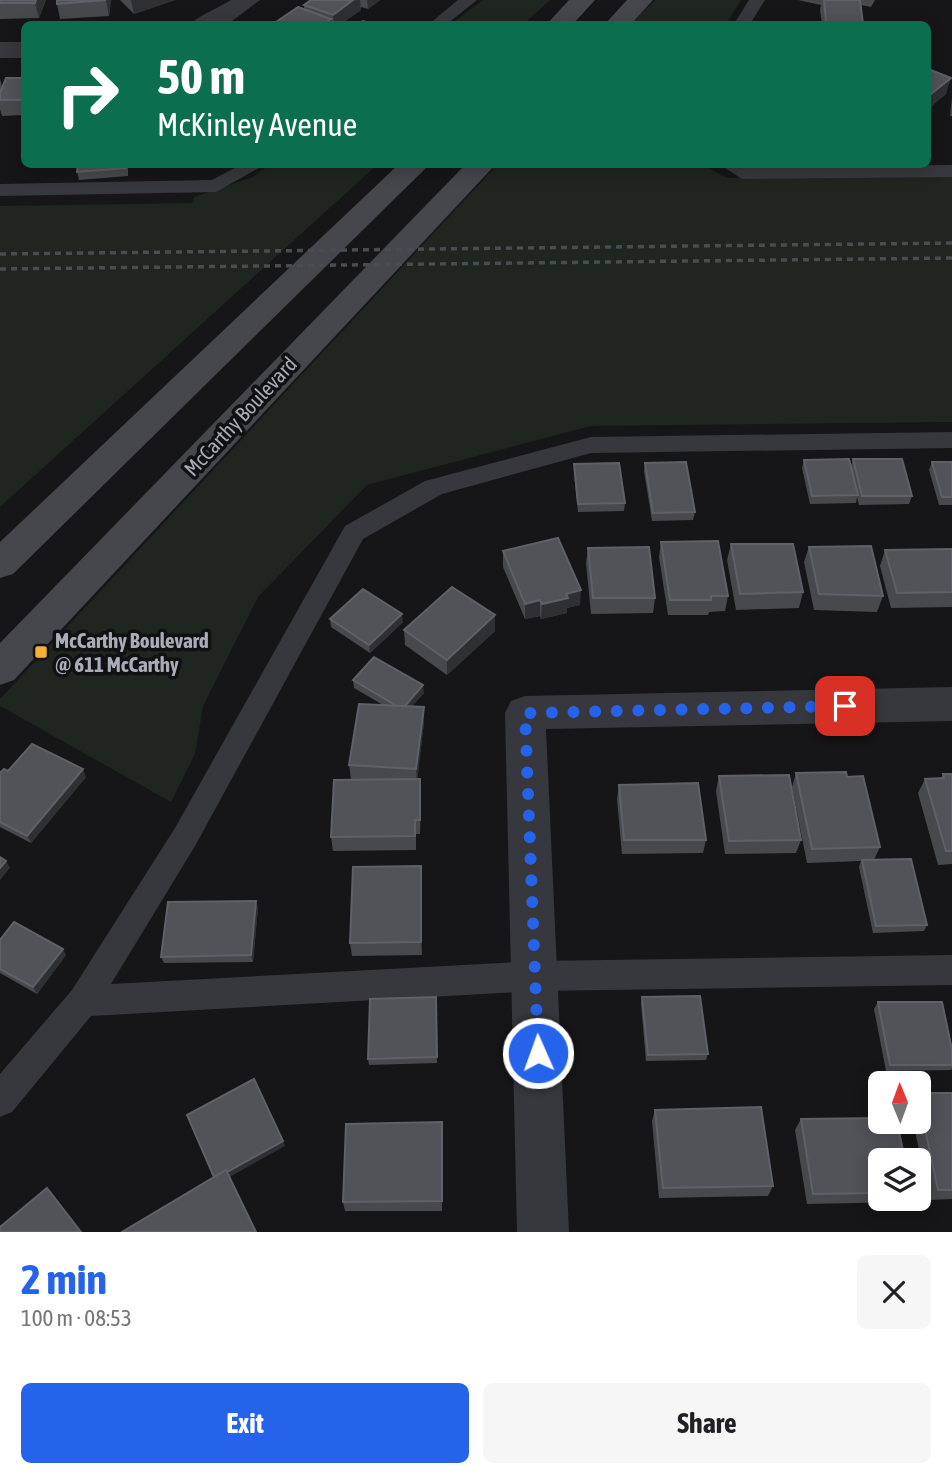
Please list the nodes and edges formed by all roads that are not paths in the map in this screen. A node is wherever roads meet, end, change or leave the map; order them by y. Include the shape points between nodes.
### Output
1 (248, 0) edge
2 (469, 0) edge
3 (583, 0) edge
4 (641, 0) edge
5 (757, 0) edge
6 (214, 21) edge
7 (441, 21) edge
8 (562, 21) edge
9 (620, 21) edge
10 (744, 21) edge
11 (0, 50) edge
12 (21, 50) edge
13 (250, 168) edge
14 (412, 168) edge
15 (478, 168) edge
16 (734, 168) edge
17 (952, 171) edge
18 (0, 190) edge
19 (952, 440) edge
20 (0, 564) edge
21 (0, 669) edge
22 (952, 704) edge
23 (952, 970) edge
24 (536, 976) junction
25 (83, 1001) junction
26 (0, 1100) edge
27 (542, 1232) edge

1 - 6 street
2 - 7 lane
3 - 8 main road
4 - 9 main road
5 - 10 lane
11 - 12 street
13 - 18 lane via 216,186
14 - 20 main road
15 - 21 main road, McCarthy Boulevard
16 - 17 lane via 742,173
19 - 25 lane via 591,445 434,488 354,533 184,837
22 - 24 street via 525,713
23 - 24 lane
24 - 25 lane
24 - 27 street
25 - 26 lane

